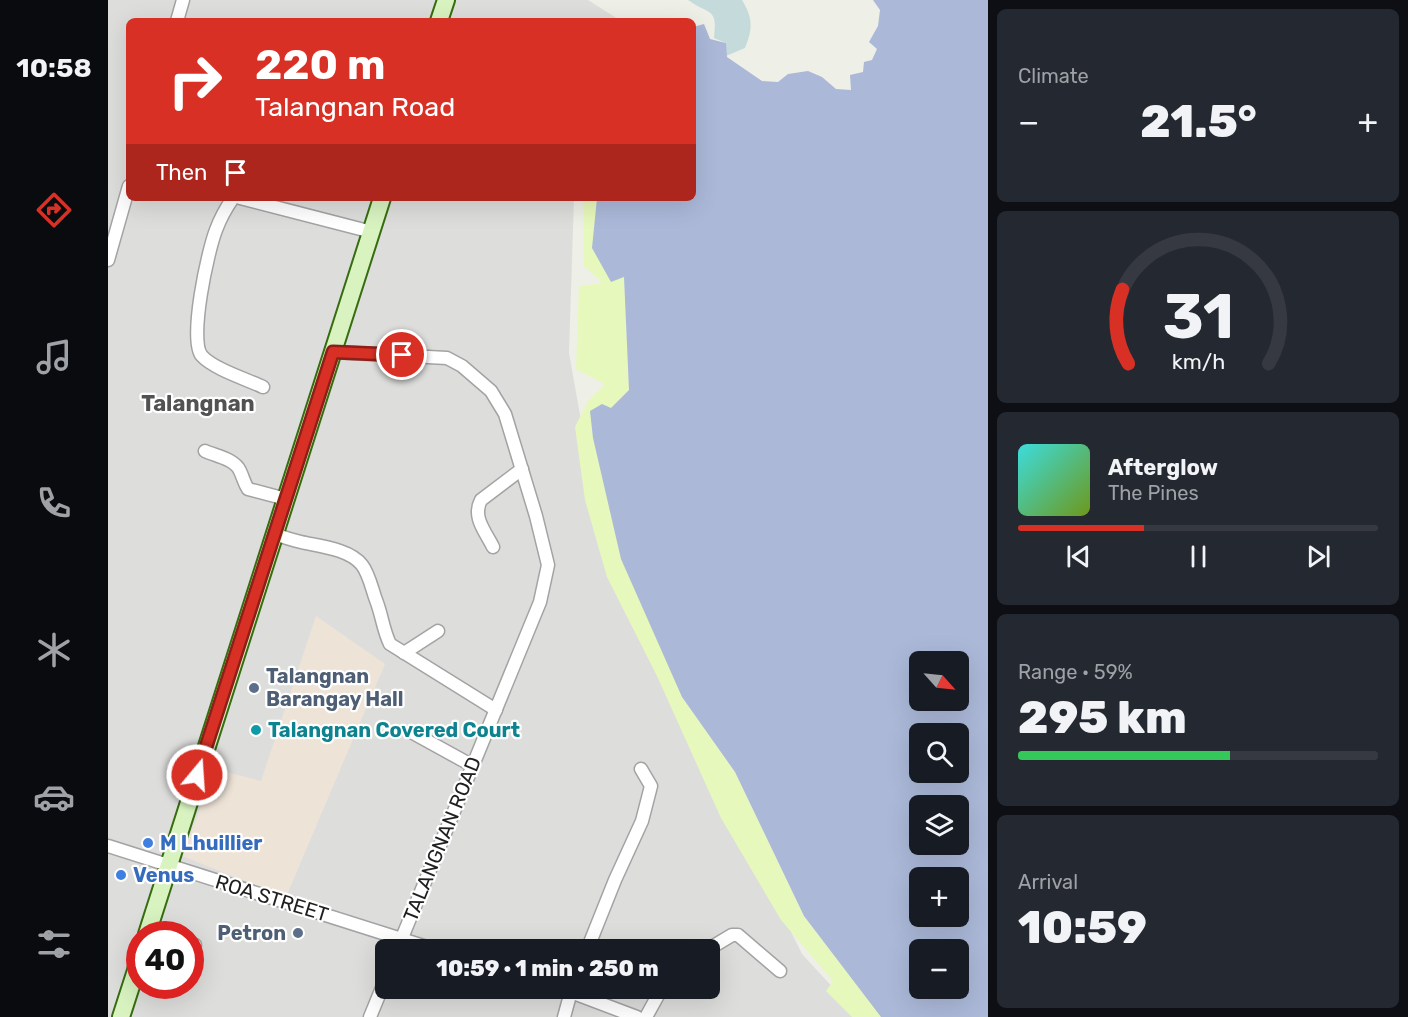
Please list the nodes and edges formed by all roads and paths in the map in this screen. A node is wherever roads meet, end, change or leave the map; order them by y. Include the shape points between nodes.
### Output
1 (183, 0) edge
2 (446, 0) edge
3 (178, 18) edge
4 (440, 18) edge
5 (126, 194) edge
6 (231, 201) edge
7 (252, 201) edge
8 (381, 201) edge
9 (372, 232) junction
10 (111, 235) edge
11 (108, 260) edge
12 (333, 352) junction
13 (263, 387) dead end
14 (206, 451) dead end
15 (522, 469) junction
16 (286, 499) junction
17 (274, 534) junction
18 (493, 547) dead end
19 (438, 631) dead end
20 (404, 652) junction
21 (496, 710) junction
22 (413, 733) dead end
23 (473, 766) junction
24 (641, 769) dead end
25 (108, 846) edge
26 (168, 865) junction
27 (156, 921) edge
28 (384, 939) edge
29 (401, 939) edge
30 (591, 939) edge
31 (720, 942) edge
32 (780, 972) dead end
33 (127, 999) edge
34 (377, 999) edge
35 (567, 999) edge
36 (591, 999) edge
37 (656, 999) edge
38 (122, 1017) edge
39 (370, 1017) edge
40 (564, 1017) edge
41 (637, 1017) edge
42 (646, 1017) edge

1 - 3 street
2 - 4 street
5 - 10 street
6 - 13 street via 215,231 206,267 197,348 215,365
7 - 9 street
8 - 9 street
9 - 12 street
10 - 11 street
12 - 15 street, TALANGNAN ROAD via 447,358 462,366 491,391 505,414
12 - 16 street
14 - 16 street via 233,463 248,489
15 - 18 street via 478,506 476,515
15 - 21 street, TALANGNAN ROAD via 548,565 540,602
16 - 17 street
17 - 20 street via 325,545 357,560 364,567 383,616 384,634 390,644
17 - 26 street
19 - 20 street
20 - 21 street
21 - 23 street, TALANGNAN ROAD
22 - 23 street
23 - 29 street, TALANGNAN ROAD
24 - 30 street via 651,786 642,821
25 - 26 street, ROA STREET
26 - 27 street
26 - 28 street, ROA STREET
31 - 32 street via 738,935
33 - 38 street
34 - 39 street
35 - 40 street
36 - 41 street
37 - 42 street

